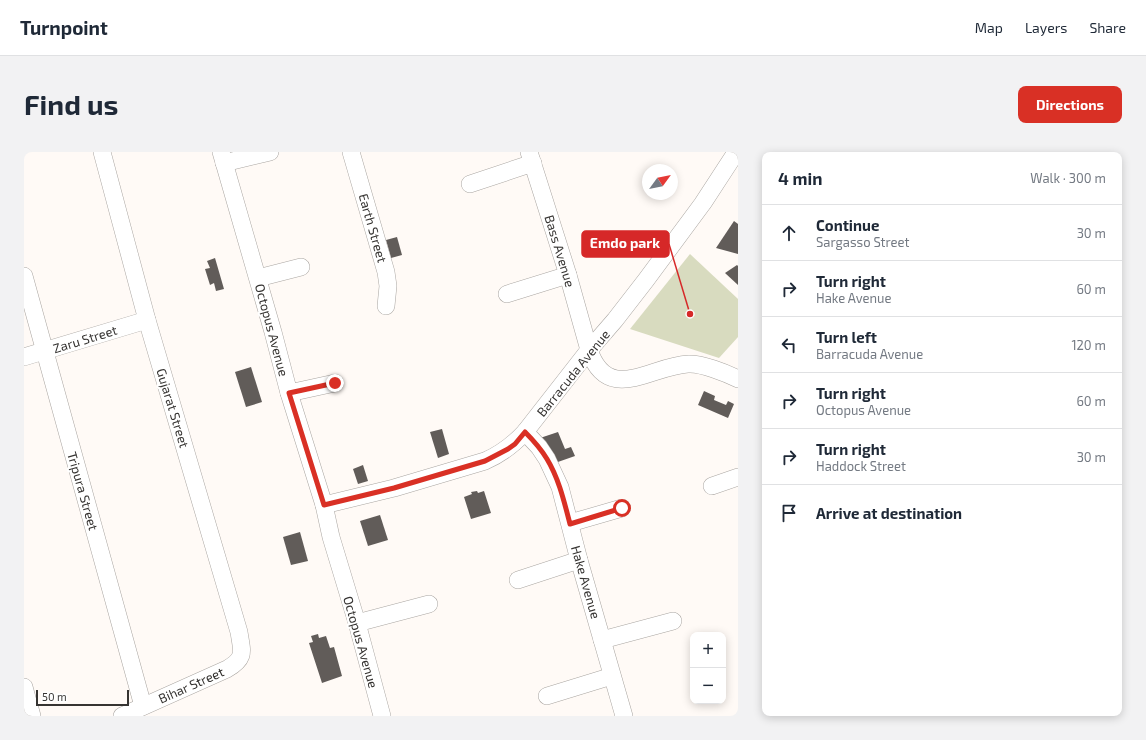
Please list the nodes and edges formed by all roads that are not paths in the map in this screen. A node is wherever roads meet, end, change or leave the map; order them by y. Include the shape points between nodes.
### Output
1 (102, 152) edge
2 (270, 152) edge
3 (351, 152) edge
4 (732, 156) edge
5 (531, 157) edge
6 (222, 158) edge
7 (470, 184) dead end
8 (302, 267) dead end
9 (568, 275) junction
10 (24, 276) edge
11 (258, 278) junction
12 (507, 294) dead end
13 (386, 306) dead end
14 (147, 320) junction
15 (589, 350) junction
16 (44, 351) junction
17 (24, 357) edge
18 (737, 377) edge
19 (335, 383) dead end
20 (289, 393) junction
21 (525, 432) junction
22 (738, 477) edge
23 (712, 486) dead end
24 (324, 505) junction
25 (622, 508) dead end
26 (570, 524) junction
27 (579, 560) junction
28 (518, 580) dead end
29 (429, 604) dead end
30 (673, 621) dead end
31 (357, 623) junction
32 (602, 640) junction
33 (238, 662) joint
34 (612, 676) junction
35 (24, 687) edge
36 (547, 696) dead end
37 (143, 706) junction
38 (32, 716) edge
39 (122, 716) edge
40 (382, 716) edge
41 (624, 716) edge

1 - 14 street, Gujarat Street
2 - 6 street
3 - 13 street, Earth Street via 386,272
4 - 15 street, Barracuda Avenue via 703,203 615,320
5 - 7 street
5 - 9 street, Bass Avenue
6 - 11 street, Octopus Avenue
8 - 11 street
9 - 12 street
9 - 15 street, Bass Avenue
10 - 16 street, Tripura Street
11 - 20 street, Octopus Avenue
14 - 16 street, Zaru Street
14 - 33 street, Gujarat Street via 239,632 242,652
15 - 18 street, Bass Avenue via 596,367 611,378 619,380 688,364
15 - 21 street, Barracuda Avenue
16 - 17 street, Zaru Street
16 - 37 street, Tripura Street
19 - 20 street
20 - 24 street, Octopus Avenue
21 - 24 street, Barracuda Avenue via 515,444 485,461 394,488
21 - 26 street, Hake Avenue via 547,459 560,487
22 - 23 street
24 - 31 street, Octopus Avenue
25 - 26 street
26 - 27 street, Hake Avenue
27 - 28 street
27 - 32 street, Hake Avenue
29 - 31 street
30 - 32 street
31 - 40 street, Octopus Avenue
32 - 34 street, Hake Avenue
33 - 37 street, Bihar Street
34 - 36 street
34 - 41 street, Hake Avenue
35 - 38 street
37 - 39 street, Bihar Street

